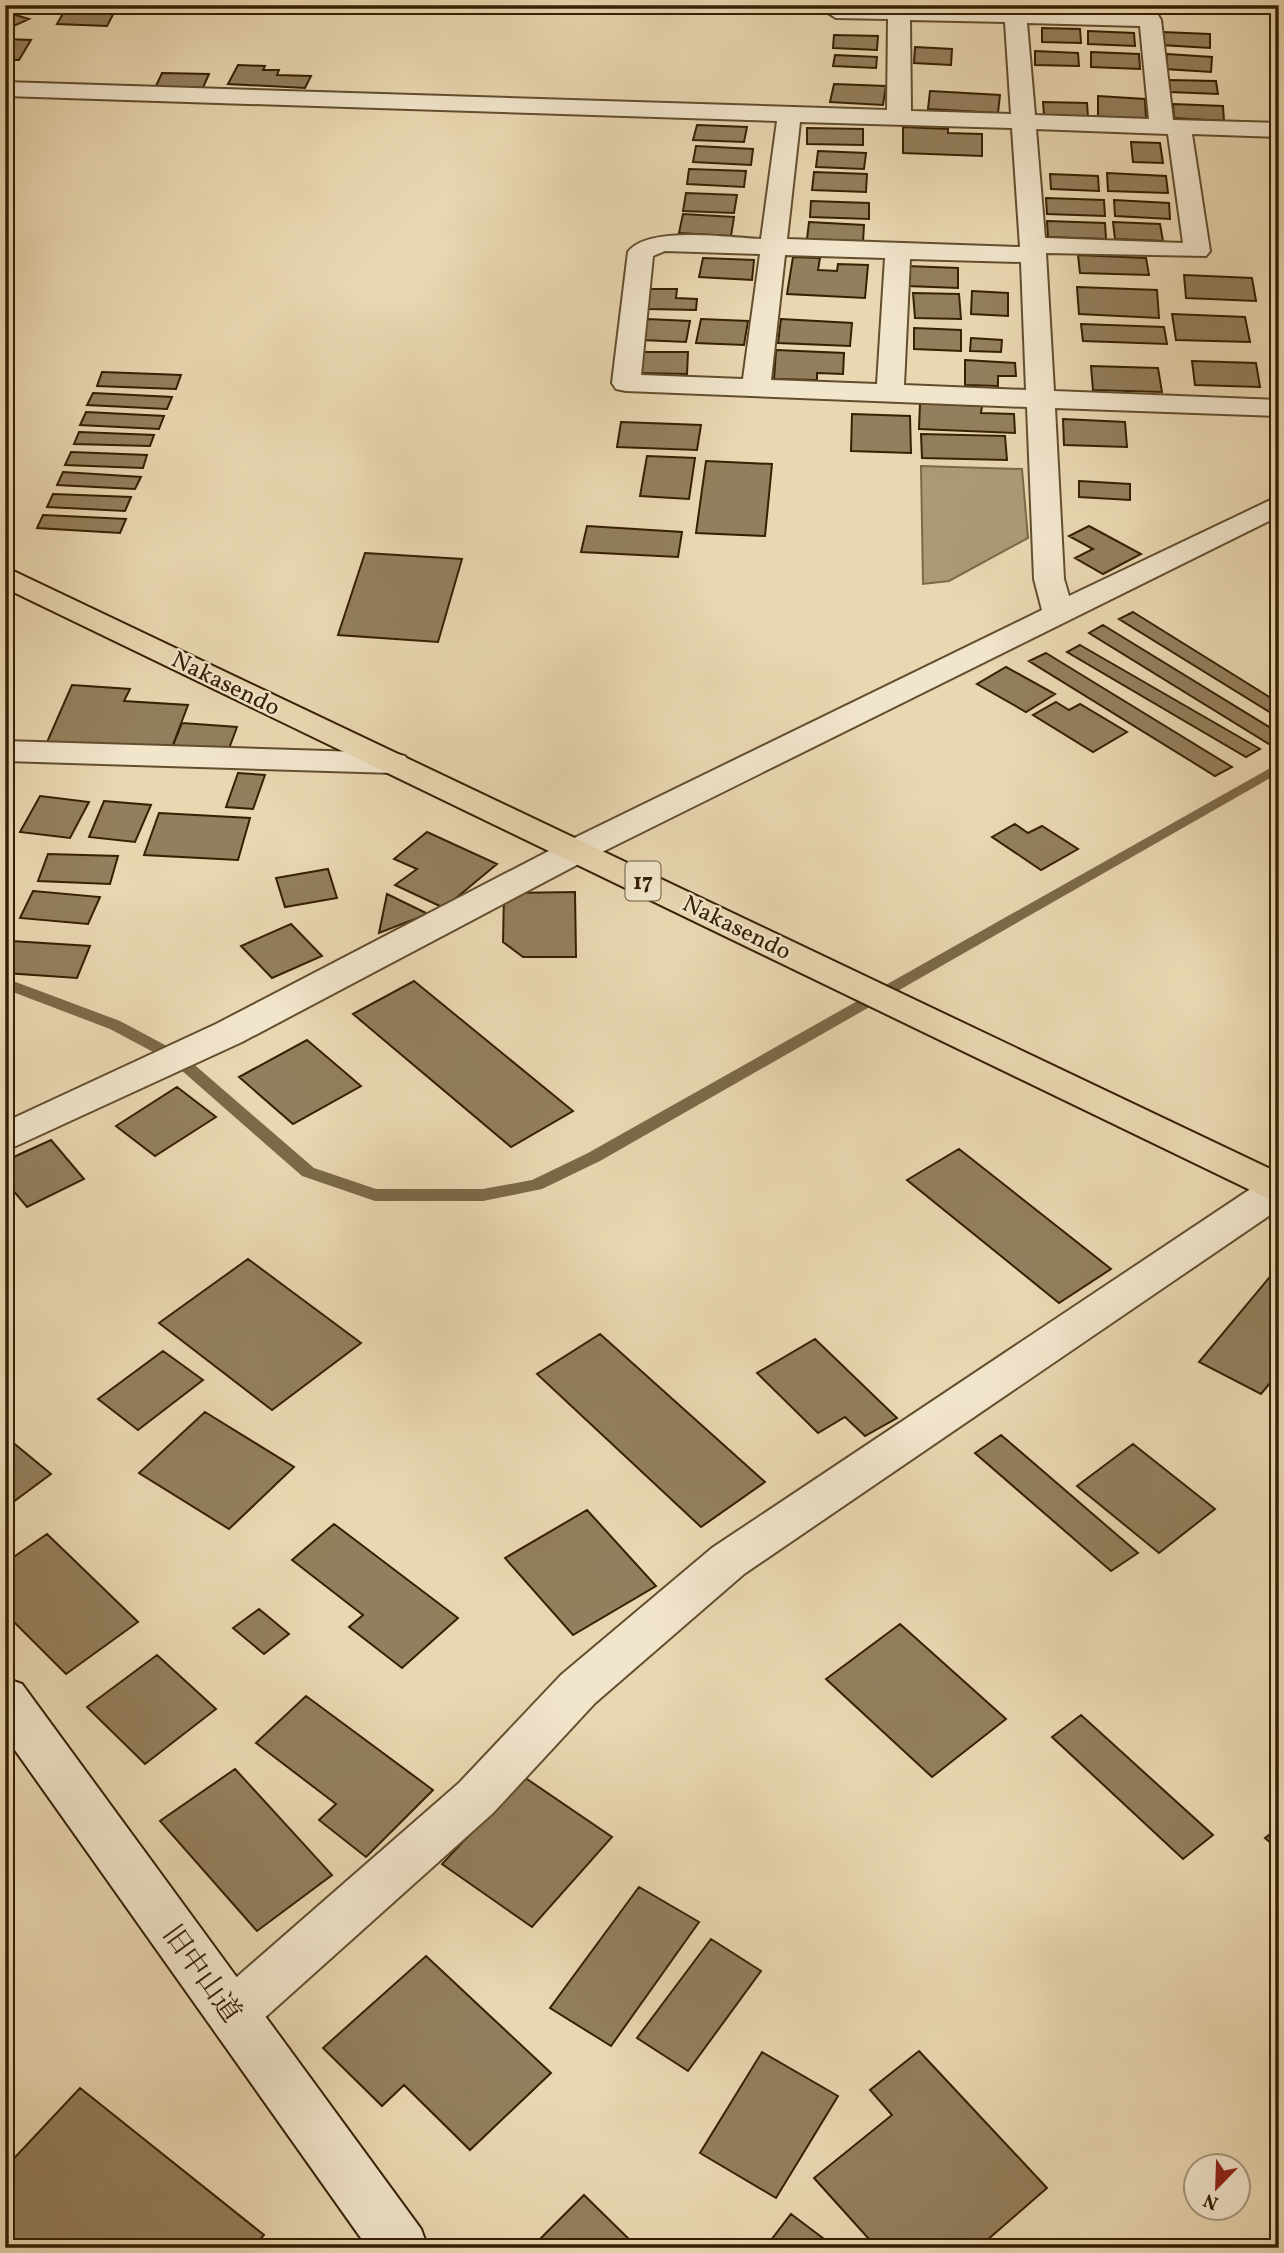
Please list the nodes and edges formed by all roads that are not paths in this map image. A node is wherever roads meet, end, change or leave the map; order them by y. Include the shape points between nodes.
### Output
1 (836, 11) dead end
2 (1015, 11) edge
3 (899, 13) junction
4 (5, 89) edge
5 (789, 116) junction
6 (899, 119) junction
7 (1023, 122) junction
8 (1170, 126) junction
9 (1279, 130) edge
10 (771, 244) junction
11 (898, 250) junction
12 (1033, 250) junction
13 (756, 388) junction
14 (890, 393) junction
15 (1041, 399) junction
16 (1279, 408) edge
17 (1279, 505) edge
18 (5, 576) edge
19 (1059, 615) junction
20 (5, 751) edge
21 (393, 763) junction
22 (578, 850) junction
23 (5, 1138) edge
24 (1279, 1190) edge
25 (5, 1698) edge
26 (233, 2013) junction
27 (401, 2248) edge

1 - 3 street
2 - 3 street
2 - 7 street
2 - 8 street via 1150,20
3 - 6 street
4 - 5 street
5 - 6 street
5 - 10 street
6 - 7 street
7 - 8 street
7 - 12 street
8 - 9 street
8 - 12 street via 1197,251
10 - 11 street
10 - 13 street
10 - 13 street via 661,243 641,252 626,383
11 - 12 street
11 - 14 street
12 - 15 street
13 - 14 street
14 - 15 street
15 - 16 street
15 - 19 street via 1049,579
17 - 19 street
18 - 21 highway, Nakasendo / 17
19 - 22 street
20 - 21 street
21 - 22 highway, Nakasendo / 17
22 - 23 street via 229,1033
22 - 24 highway, Nakasendo / 17
24 - 26 street via 729,1561 578,1689 476,1798
25 - 26 street, 旧中山道
26 - 27 street, 旧中山道

